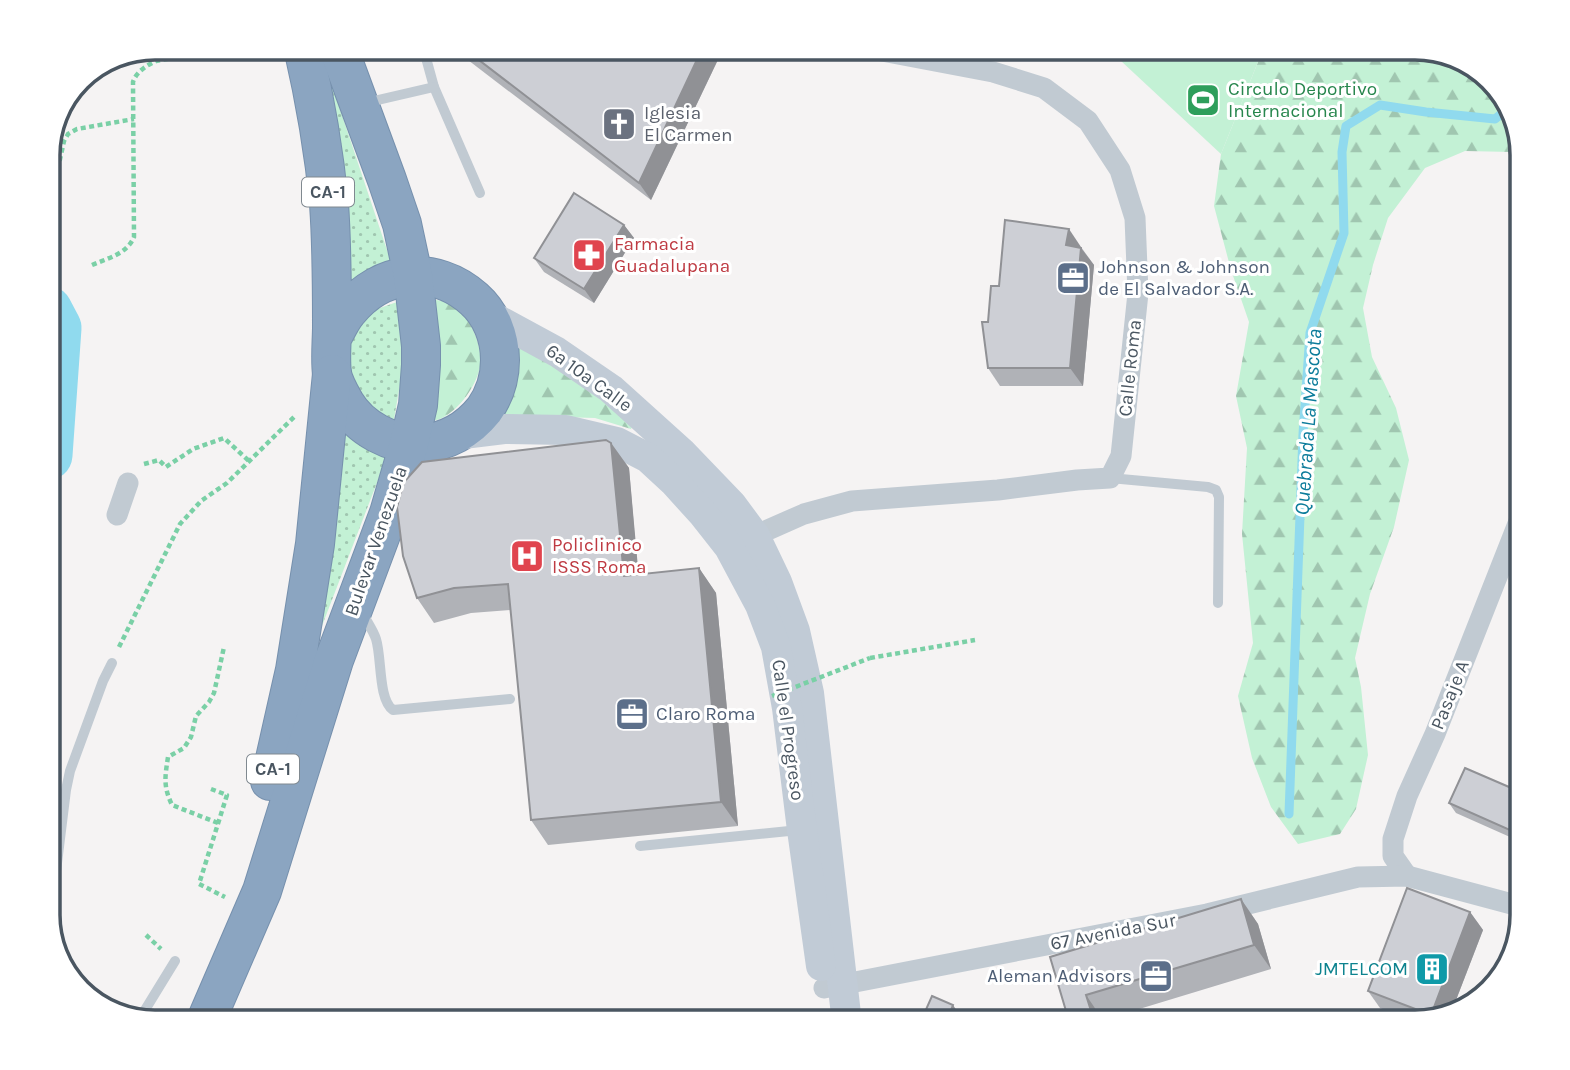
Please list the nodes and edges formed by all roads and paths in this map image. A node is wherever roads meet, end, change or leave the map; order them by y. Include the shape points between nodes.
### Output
1 (161, 60) edge
2 (306, 60) edge
3 (343, 60) edge
4 (427, 60) edge
5 (930, 60) edge
6 (434, 87) junction
7 (359, 105) junction
8 (134, 119) junction
9 (60, 159) edge
10 (480, 193) dead end
11 (92, 265) dead end
12 (413, 275) junction
13 (487, 314) junction
14 (332, 356) junction
15 (455, 435) junction
16 (409, 444) junction
17 (628, 447) joint
18 (682, 453) joint
19 (1110, 478) junction
20 (128, 483) joint
21 (117, 514) dead end
22 (742, 542) junction
23 (1510, 545) edge
24 (356, 602) junction
25 (1219, 603) dead end
26 (975, 640) dead end
27 (224, 647) dead end
28 (112, 663) joint
29 (772, 696) dead end
30 (510, 699) dead end
31 (211, 789) dead end
32 (60, 817) edge
33 (218, 823) junction
34 (802, 830) junction
35 (640, 846) edge
36 (1407, 876) junction
37 (235, 902) junction
38 (1510, 904) edge
39 (175, 961) dead end
40 (833, 986) junction
41 (145, 1009) edge
42 (190, 1010) edge
43 (211, 1010) edge
44 (830, 1010) edge
45 (842, 1010) edge

1 - 8 path via 135,75
2 - 14 highway, CA-1 via 328,193
3 - 7 highway, Bulevar Venezuela / CA-1
4 - 6 lane
5 - 19 street, Calle Roma via 1044,88 1088,121 1120,170 1135,218 1138,293 1121,456
6 - 7 lane
6 - 10 lane
7 - 12 highway, Bulevar Venezuela / CA-1 via 402,224
8 - 9 path via 77,129 64,141
8 - 11 path via 134,237 127,250
12 - 13 highway, CA-1 via 454,284
12 - 14 highway, CA-1 via 383,284 357,300 347,312
12 - 16 highway, Bulevar Venezuela / CA-1 via 421,365
13 - 15 highway, CA-1 via 498,339 497,381 481,412
13 - 18 street, 6a 10a Calle via 557,352 611,389
14 - 16 highway, CA-1 via 343,399 360,421 391,440
14 - 37 highway, CA-1 via 316,544 295,670 278,753
15 - 16 highway, CA-1
15 - 17 street, 6a 10a Calle via 504,429 566,430
16 - 24 highway, Bulevar Venezuela / CA-1
17 - 22 street, Calle el Progreso via 648,458
18 - 22 street, Calle el Progreso via 732,505
19 - 22 street via 852,501 804,514
19 - 25 lane via 1216,490
20 - 21 street
20 - 28 path via 134,467 159,460 166,467 193,449 224,438 249,461 180,524
22 - 34 street, Calle el Progreso via 776,647
22 - 40 street, Calle el Progreso via 777,582 809,693
23 - 36 street, Pasaje A via 1393,838 1394,856
24 - 30 lane via 376,639 385,696 393,710
24 - 43 highway, Bulevar Venezuela / CA-1 via 262,891
26 - 29 path, bridge via 870,658
27 - 33 path via 214,694 196,716 184,748 168,757 164,784 172,805
28 - 32 lane via 70,771
31 - 33 path via 227,795
33 - 37 path via 199,884
34 - 35 lane
34 - 40 street, Calle el Progreso
36 - 38 street, 67 Avenida Sur
36 - 40 street, 67 Avenida Sur via 1358,877 1207,914
37 - 42 highway, CA-1
39 - 41 lane
40 - 44 street, Calle el Progreso
40 - 45 street, Calle el Progreso

